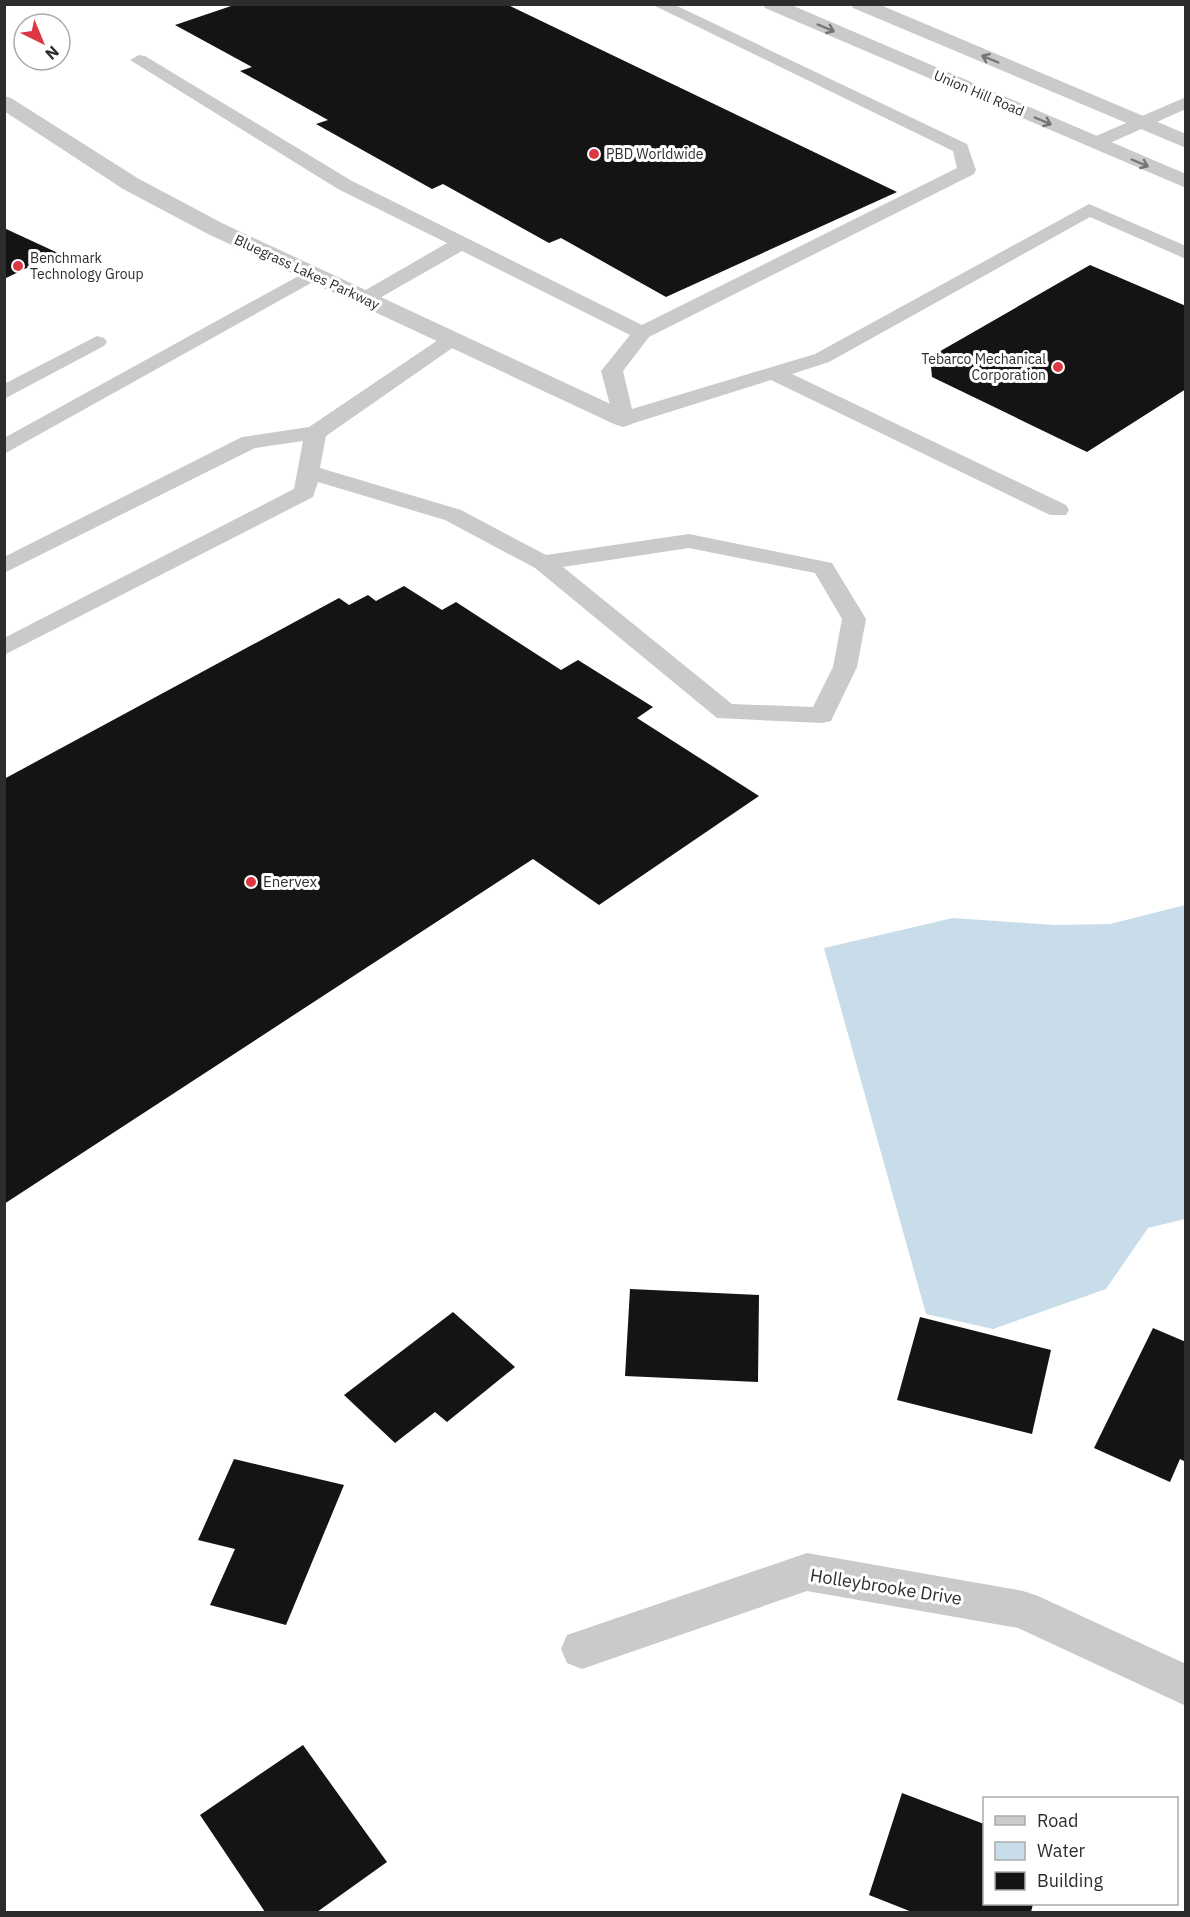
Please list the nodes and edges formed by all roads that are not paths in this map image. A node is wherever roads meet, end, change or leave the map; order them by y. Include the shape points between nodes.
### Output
1 (659, 4) edge
2 (772, 4) edge
3 (860, 4) edge
4 (139, 60) dead end
5 (4, 102) edge
6 (1185, 102) edge
7 (1141, 123) junction
8 (1185, 142) edge
9 (1095, 143) junction
10 (1185, 182) edge
11 (462, 243) junction
12 (1185, 253) edge
13 (313, 274) junction
14 (364, 299) junction
15 (642, 333) junction
16 (451, 340) junction
17 (97, 342) dead end
18 (773, 373) junction
19 (4, 393) edge
20 (623, 419) junction
21 (315, 433) junction
22 (4, 447) edge
23 (309, 472) junction
24 (1058, 510) dead end
25 (543, 563) junction
26 (4, 566) edge
27 (4, 648) edge
28 (582, 1650) dead end
29 (1185, 1686) edge

1 - 15 lane via 961,148 967,171
2 -> 9 street, Union Hill Road
7 -> 3 street
4 - 11 lane via 345,185
5 - 13 street, Bluegrass Lakes Parkway via 131,184
6 - 7 lane
7 - 8 street
7 - 9 lane
9 -> 10 street, Union Hill Road
11 - 14 lane
11 - 15 lane
12 - 18 lane via 1089,210 822,358
13 - 14 street, Bluegrass Lakes Parkway
13 - 22 lane
14 - 16 street, Bluegrass Lakes Parkway
15 - 20 lane via 612,372
16 - 20 street, Bluegrass Lakes Parkway
16 - 21 lane
17 - 19 lane
18 - 20 lane
18 - 24 lane
21 - 23 lane
21 - 26 lane via 250,442
23 - 25 lane via 453,515
23 - 27 lane via 305,492
25 - 25 lane via 726,712 822,715 845,667 854,619 824,568 689,541
28 - 29 street, Holleybrooke Drive via 807,1572 1023,1610

